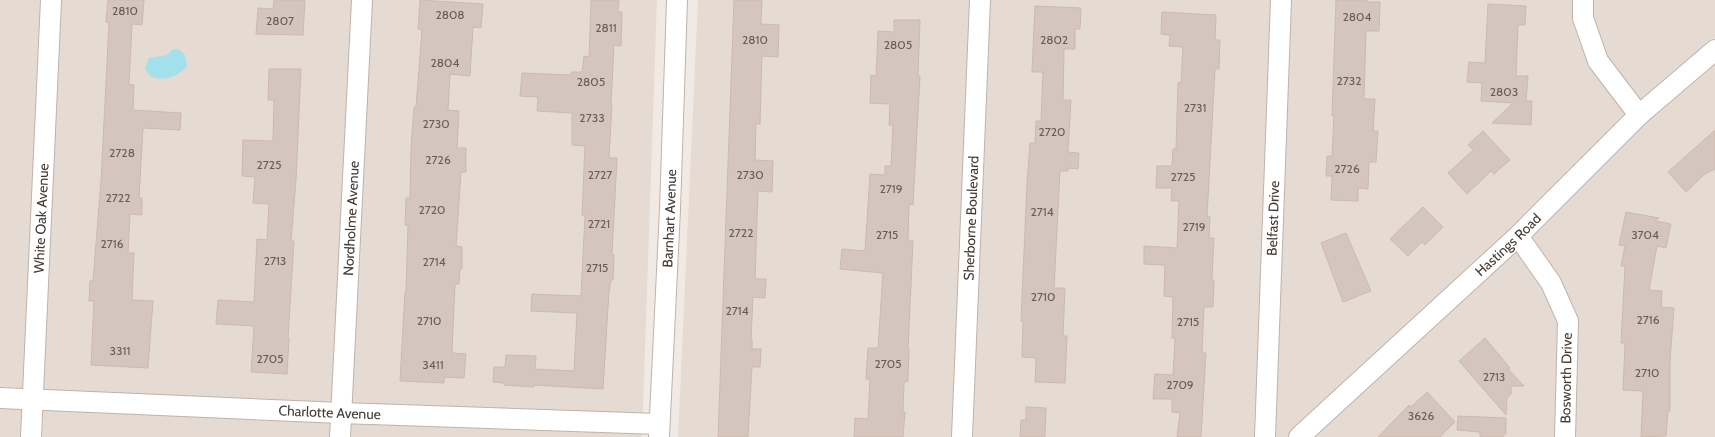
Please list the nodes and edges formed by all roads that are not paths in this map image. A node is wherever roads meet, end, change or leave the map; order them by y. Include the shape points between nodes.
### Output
1 (51, 0) edge
2 (362, 0) edge
3 (677, 0) edge
4 (980, 0) edge
5 (1281, 0) edge
6 (1583, 0) edge
7 (1715, 50) edge
8 (1639, 115) junction
9 (1518, 236) junction
10 (0, 398) edge
11 (33, 400) junction
12 (341, 413) junction
13 (659, 431) edge
14 (31, 437) edge
15 (340, 437) edge
16 (962, 437) edge
17 (1265, 437) edge
18 (1299, 437) edge
19 (1565, 437) edge

1 - 11 street, White Oak Avenue
2 - 12 street, Nordholme Avenue
3 - 13 street, Barnhart Avenue
4 - 16 street, Sherborne Boulevard
5 - 17 street, Belfast Drive
6 - 8 street via 1584,18 1598,61
7 - 8 street, Hastings Road
8 - 9 street, Hastings Road
9 - 18 street, Hastings Road
9 - 19 street, Bosworth Drive via 1551,283 1568,321
10 - 11 street, Charlotte Avenue
11 - 12 street, Charlotte Avenue
11 - 14 street, White Oak Avenue
12 - 13 street, Charlotte Avenue
12 - 15 street, Nordholme Avenue

